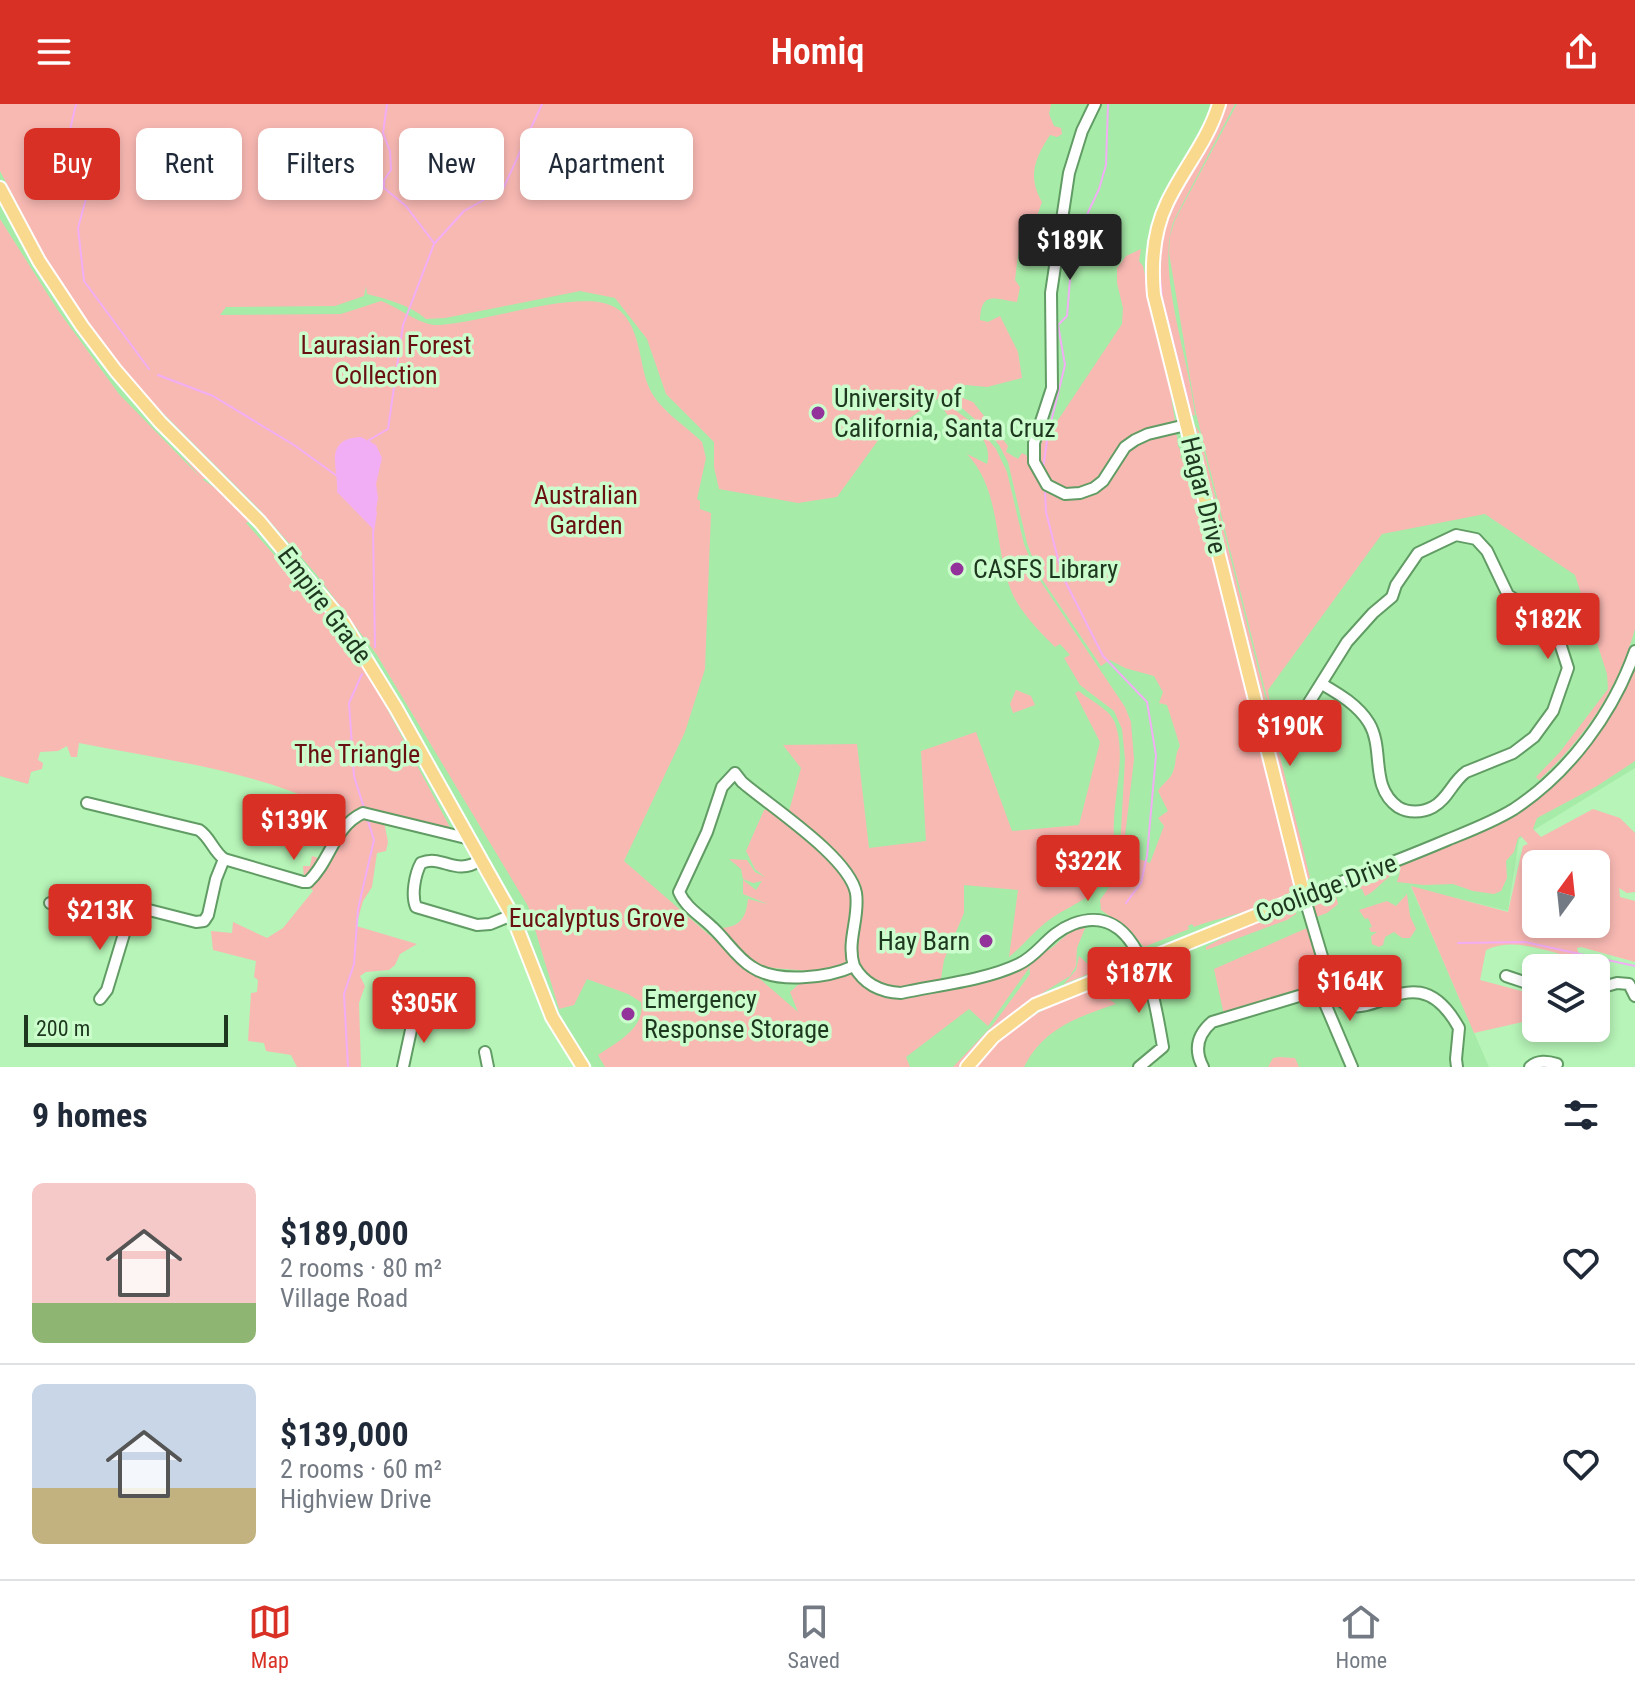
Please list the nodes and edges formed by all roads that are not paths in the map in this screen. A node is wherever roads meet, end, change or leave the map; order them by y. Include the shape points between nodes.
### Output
1 (1095, 104) edge
2 (1219, 104) edge
3 (0, 188) edge
4 (1186, 425) junction
5 (1635, 651) edge
6 (1322, 684) junction
7 (1295, 725) dead end
8 (87, 803) dead end
9 (470, 839) junction
10 (224, 859) junction
11 (481, 860) junction
12 (1304, 896) junction
13 (50, 903) dead end
14 (137, 907) junction
15 (512, 915) junction
16 (1141, 960) junction
17 (854, 966) junction
18 (1506, 976) dead end
19 (1330, 981) junction
20 (1522, 981) edge
21 (1610, 985) edge
22 (1321, 994) junction
23 (1635, 996) edge
24 (100, 999) dead end
25 (414, 1016) dead end
26 (485, 1052) dead end
27 (1557, 1064) dead end
28 (403, 1067) edge
29 (488, 1067) edge
30 (583, 1067) edge
31 (967, 1067) edge
32 (1139, 1067) edge
33 (1203, 1067) edge
34 (1352, 1067) edge
35 (1457, 1067) edge
36 (1530, 1067) edge

1 - 4 street via 1069,173 1051,293 1052,388 1034,443 1034,462 1047,485 1065,494 1086,492 1103,481 1135,440
2 - 4 main road, Hagar Drive via 1205,140 1167,202 1153,254 1154,295
3 - 9 main road, Empire Grade via 39,261 116,371 260,522 343,622
4 - 12 main road, Hagar Drive
5 - 12 street, Coolidge Drive via 1589,737 1513,809 1430,848
6 - 6 street via 1347,642 1392,597 1418,553 1456,535 1476,539 1508,595 1557,634 1568,668 1553,711 1534,737 1513,753 1466,772 1444,800 1428,810 1405,812 1387,799 1370,725 1359,710
6 - 7 street
8 - 10 street via 199,830
9 - 10 street via 363,814 341,829 308,882
9 - 11 main road, Empire Grade
10 - 14 street via 204,921
11 - 15 main road, Empire Grade
11 - 15 street via 463,868 421,863 416,907 477,925
12 - 16 main road, Coolidge Drive
12 - 19 street
13 - 14 street via 85,895
14 - 24 street via 127,920
15 - 30 main road, Empire Grade via 552,1017
16 - 17 street via 1124,933 1091,920 1054,934 1026,960 1006,969 901,993 874,987
16 - 31 main road, Coolidge Drive via 1035,1005 993,1037
16 - 32 street via 1163,1047
17 - 17 street via 816,978 758,971 683,902 681,885 722,787 735,773 850,877 857,900 850,948
18 - 20 street
19 - 22 street
19 - 35 street via 1339,1001 1347,1005 1367,1007 1400,992 1440,1001 1459,1028
21 - 23 street via 1629,984
22 - 33 street via 1212,1022 1198,1040
22 - 34 street
25 - 28 street via 405,1029
26 - 29 street
27 - 36 street via 1537,1062

